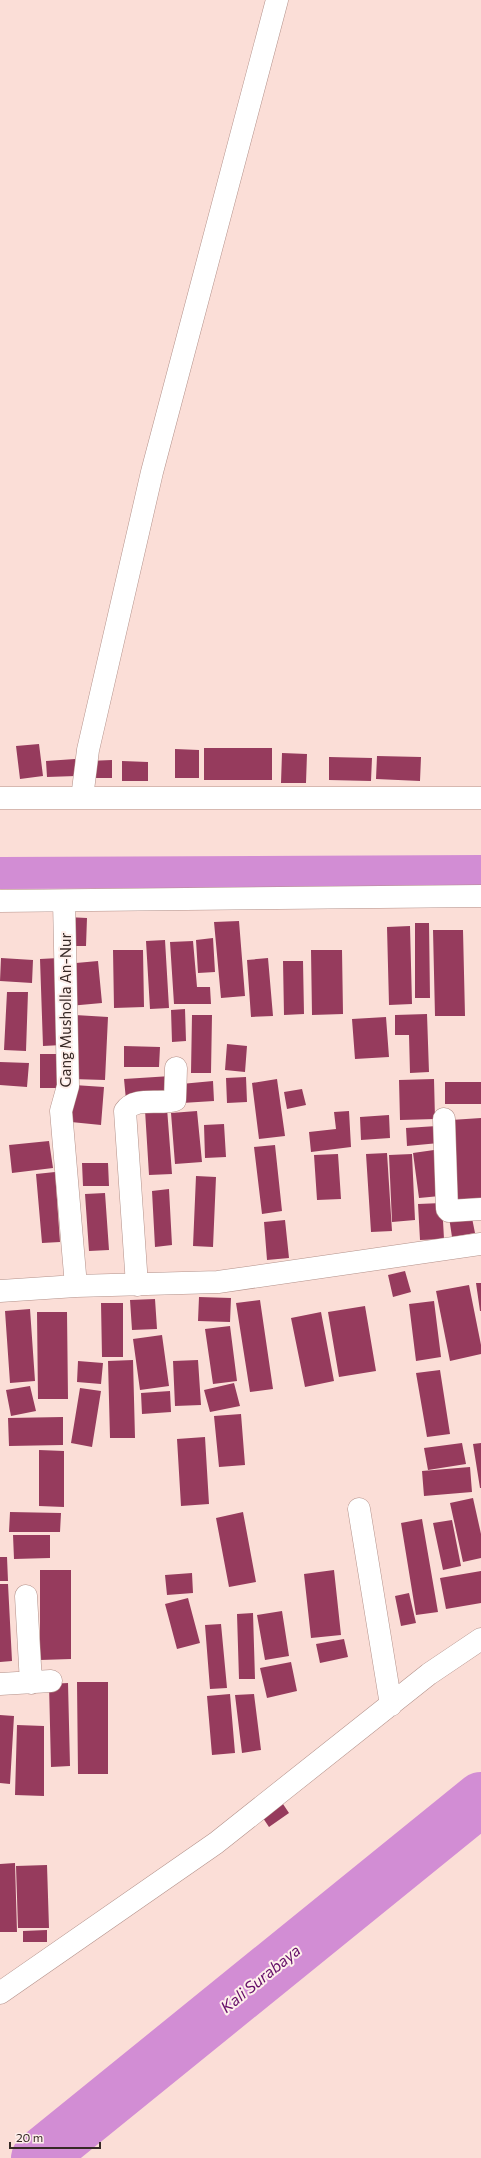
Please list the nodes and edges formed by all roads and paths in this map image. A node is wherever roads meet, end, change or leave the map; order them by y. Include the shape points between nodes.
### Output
1 (277, 0) edge
2 (0, 798) edge
3 (82, 798) junction
4 (481, 798) edge
5 (481, 896) edge
6 (64, 901) junction
7 (0, 902) edge
8 (176, 1068) dead end
9 (444, 1119) dead end
10 (481, 1209) edge
11 (481, 1244) edge
12 (137, 1285) junction
13 (76, 1286) junction
14 (0, 1291) edge
15 (359, 1509) dead end
16 (26, 1596) dead end
17 (481, 1640) edge
18 (0, 1684) edge
19 (391, 1705) junction
20 (0, 1993) edge

1 - 3 street via 152,472 88,750
2 - 3 street
3 - 4 street
5 - 6 street
6 - 7 street
6 - 13 street, Gang Musholla An-Nur via 68,1086 61,1111
8 - 12 street via 175,1100 137,1103 125,1111
9 - 10 street via 447,1209
11 - 12 street via 218,1282
12 - 13 street
13 - 14 street
15 - 19 street
16 - 18 street via 41,1682
17 - 19 street via 430,1674
19 - 20 street via 216,1843

